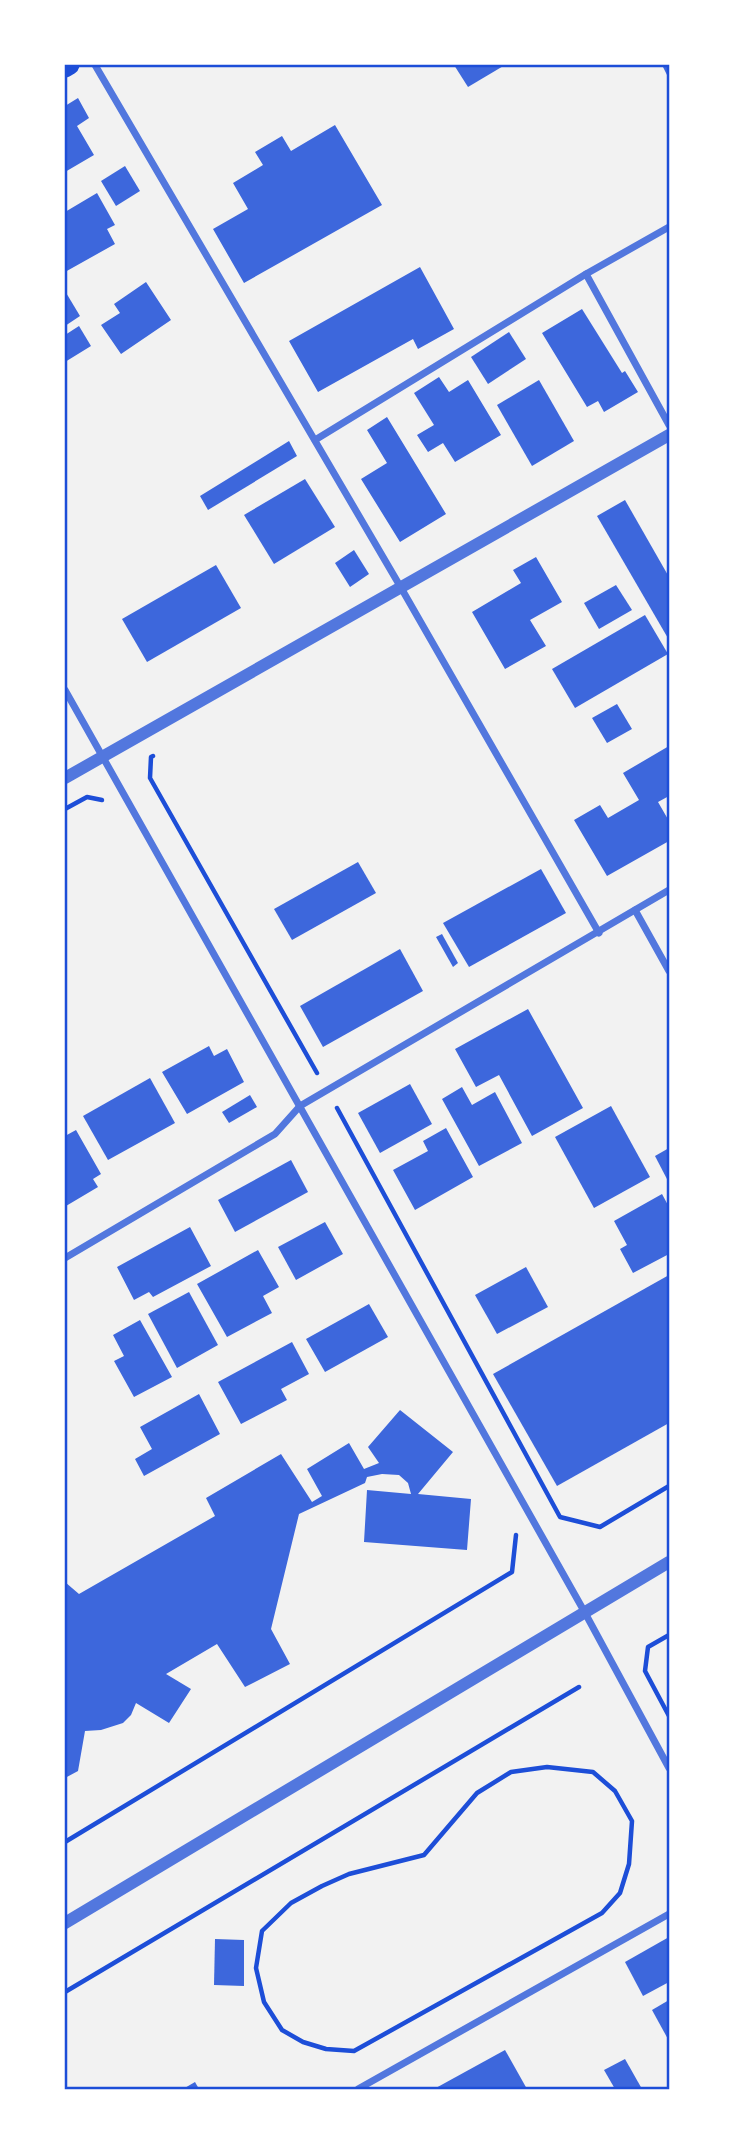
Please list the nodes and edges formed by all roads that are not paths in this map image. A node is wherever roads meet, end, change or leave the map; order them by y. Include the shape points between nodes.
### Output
1 (70, 65) edge
2 (95, 65) edge
3 (65, 68) edge
4 (669, 227) edge
5 (586, 274) junction
6 (669, 425) edge
7 (669, 435) edge
8 (315, 440) junction
9 (400, 586) junction
10 (65, 690) edge
11 (102, 757) junction
12 (65, 778) edge
13 (669, 890) edge
14 (635, 910) junction
15 (598, 933) junction
16 (669, 971) edge
17 (300, 1106) junction
18 (65, 1258) edge
19 (669, 1562) edge
20 (584, 1612) junction
21 (669, 1768) edge
22 (669, 1914) edge
23 (65, 1923) edge
24 (358, 2089) edge

1 - 3 highway
2 - 8 street
4 - 5 street
5 - 6 street
5 - 8 street
7 - 9 street
8 - 9 street
9 - 11 street
9 - 15 street
10 - 11 street
11 - 12 street
11 - 17 street
13 - 14 street
14 - 15 street
14 - 16 street
15 - 17 street
17 - 18 street via 275,1135
17 - 20 street
19 - 20 street
20 - 21 street
20 - 23 street
22 - 24 street

